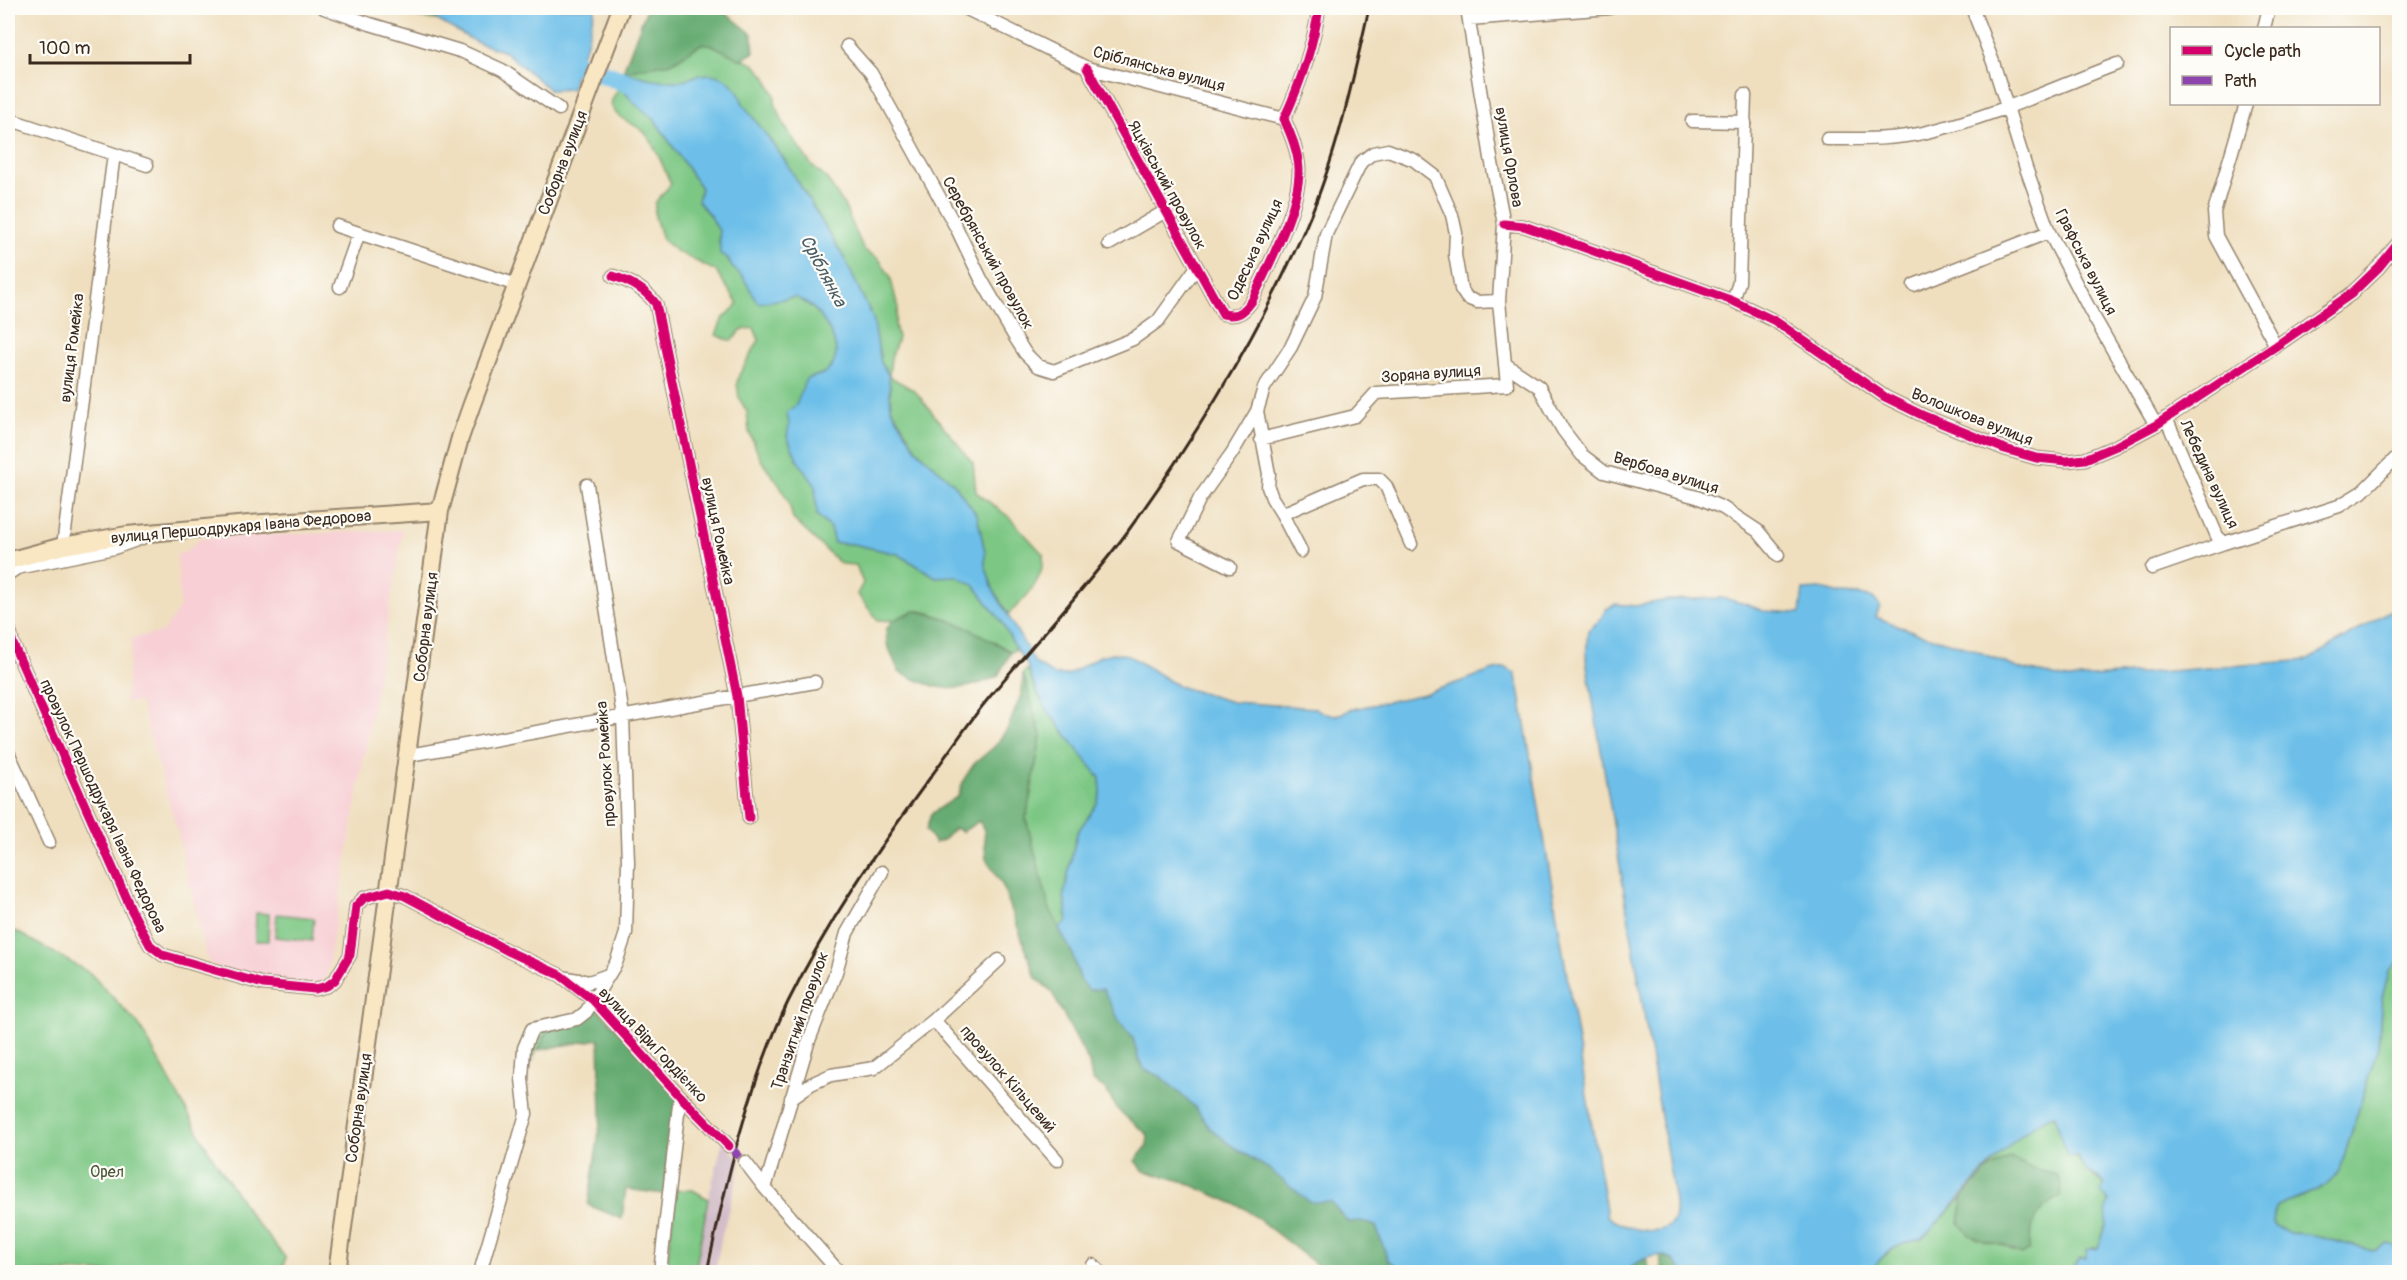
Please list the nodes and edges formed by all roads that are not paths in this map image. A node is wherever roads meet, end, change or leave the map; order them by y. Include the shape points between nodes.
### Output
1 (324, 8) edge
2 (621, 8) edge
3 (965, 8) edge
4 (1319, 8) edge
5 (1610, 8) edge
6 (1972, 8) edge
7 (2269, 8) edge
8 (1468, 14) edge
9 (2264, 27) edge
10 (847, 46) dead end
11 (2117, 64) dead end
12 (1087, 68) junction
13 (1745, 95) dead end
14 (2246, 105) edge
15 (2008, 106) junction
16 (559, 109) dead end
17 (8, 118) edge
18 (1284, 120) junction
19 (1692, 121) dead end
20 (1745, 122) junction
21 (1827, 139) dead end
22 (114, 154) junction
23 (147, 165) dead end
24 (1164, 212) junction
25 (1504, 224) junction
26 (337, 226) dead end
27 (2049, 232) junction
28 (359, 233) junction
29 (2400, 241) edge
30 (1109, 244) dead end
31 (1196, 268) junction
32 (613, 276) dead end
33 (517, 285) junction
34 (1914, 285) dead end
35 (340, 288) dead end
36 (1499, 301) junction
37 (1733, 301) junction
38 (1223, 314) joint
39 (2276, 346) junction
40 (1505, 364) junction
41 (1507, 385) joint
42 (1257, 411) junction
43 (2161, 422) junction
44 (1261, 439) junction
45 (2400, 454) edge
46 (587, 485) dead end
47 (441, 511) junction
48 (1282, 514) junction
49 (158, 532) junction
50 (2224, 543) junction
51 (1411, 544) dead end
52 (63, 546) junction
53 (1301, 551) dead end
54 (1778, 555) dead end
55 (8, 561) edge
56 (1230, 567) dead end
57 (2152, 568) dead end
58 (8, 574) edge
59 (8, 625) edge
60 (815, 682) dead end
61 (737, 696) junction
62 (623, 716) junction
63 (8, 752) edge
64 (409, 755) junction
65 (749, 818) dead end
66 (49, 842) dead end
67 (882, 872) dead end
68 (389, 891) junction
69 (999, 960) dead end
70 (610, 972) junction
71 (561, 975) junction
72 (593, 1000) junction
73 (934, 1020) junction
74 (680, 1096) junction
75 (791, 1098) junction
76 (729, 1146) dead end
77 (1057, 1160) dead end
78 (745, 1162) dead end
79 (765, 1188) junction
80 (337, 1272) edge
81 (480, 1272) edge
82 (660, 1272) edge
83 (839, 1272) edge

1 - 16 street via 463,52 502,70
2 - 33 main road, Соборна вулиця
3 - 12 street, Сріблянська вулиця
4 - 18 street via 1314,43
5 - 8 street
6 - 15 street, Графська вулиця
7 - 9 street
8 - 25 street, вулиця Орлова
10 - 31 street, Серебрянський провулок via 871,72 981,279 1013,334 1038,366 1054,371 1133,339 1158,321
11 - 15 street
12 - 18 street, Сріблянська вулиця
12 - 24 street, Яцківський провулок
13 - 20 street
14 - 39 street via 2214,212 2216,236
15 - 21 street via 1921,133 1869,140
15 - 27 street, Графська вулиця
17 - 22 street
18 - 38 street, Одеська вулиця via 1295,145 1299,169 1295,201 1252,301 1244,313
19 - 20 street
20 - 37 street via 1739,282
22 - 23 street
22 - 52 street, вулиця Ромейка
24 - 30 street, Яцківський провулок
24 - 31 street, Яцківський провулок
25 - 36 street, вулиця Орлова
25 - 37 street, Волошкова вулиця via 1524,226
26 - 28 street
27 - 34 street
27 - 43 street, Графська вулиця via 2091,312
28 - 33 street
28 - 35 street
29 - 39 street, Волошкова вулиця via 2350,294
31 - 38 street, Яцківський провулок
32 - 61 street, вулиця Ромейка via 650,295 656,304
33 - 47 main road, Соборна вулиця via 460,438
36 - 40 street, вулиця Орлова
36 - 42 street via 1477,302 1467,298 1461,289 1452,215 1435,176 1397,153 1373,153 1361,162 1333,217 1326,234 1315,297 1291,347 1264,388
37 - 43 street, Волошкова вулиця via 1775,321 1885,397 2005,449 2036,458 2085,459
39 - 43 street, Волошкова вулиця
40 - 41 street, вулиця Орлова
40 - 54 street, Вербова вулиця via 1539,387 1582,455 1604,472 1697,497 1723,508 1758,531
41 - 44 street, Зоряна вулиця via 1376,393 1354,416
42 - 44 street
42 - 56 street via 1200,498 1179,541
43 - 50 street, Лебедина вулиця
44 - 48 street via 1268,487
45 - 50 street, Лебедина вулиця via 2362,492 2339,506
46 - 62 street, провулок Ромейка
47 - 49 main road, вулиця Першодрукаря Івана Федорова
47 - 64 main road, Соборна вулиця
48 - 51 street via 1363,479 1379,478
48 - 53 street
49 - 52 main road, вулиця Першодрукаря Івана Федорова
49 - 58 street via 114,548 17,568
50 - 57 street, Лебедина вулиця
52 - 55 main road, вулиця Першодрукаря Івана Федорова
59 - 68 street, провулок Першодрукаря Івана Федорова via 132,911 150,945 163,955 263,984 315,989 327,986 350,955 356,906 363,898
60 - 61 street
61 - 62 street
61 - 65 street, вулиця Ромейка
62 - 64 street
62 - 70 street, провулок Ромейка via 626,933
63 - 66 street
64 - 68 main road, Соборна вулиця
67 - 75 street, Транзитний провулок via 847,933
68 - 71 street, вулиця Віри Гордієнко
68 - 80 main road, Соборна вулиця
69 - 73 street
70 - 71 street via 589,982
70 - 72 street, провулок Ромейка
71 - 72 street, вулиця Віри Гордієнко
72 - 74 street, вулиця Віри Гордієнко
72 - 81 street, провулок Ромейка via 577,1019 532,1029 524,1048 526,1114
73 - 75 street via 874,1068 831,1075
73 - 77 street, провулок Кільцевий
74 - 76 street, вулиця Віри Гордієнко
74 - 82 street
75 - 79 street, Транзитний провулок
78 - 79 street
79 - 83 street

